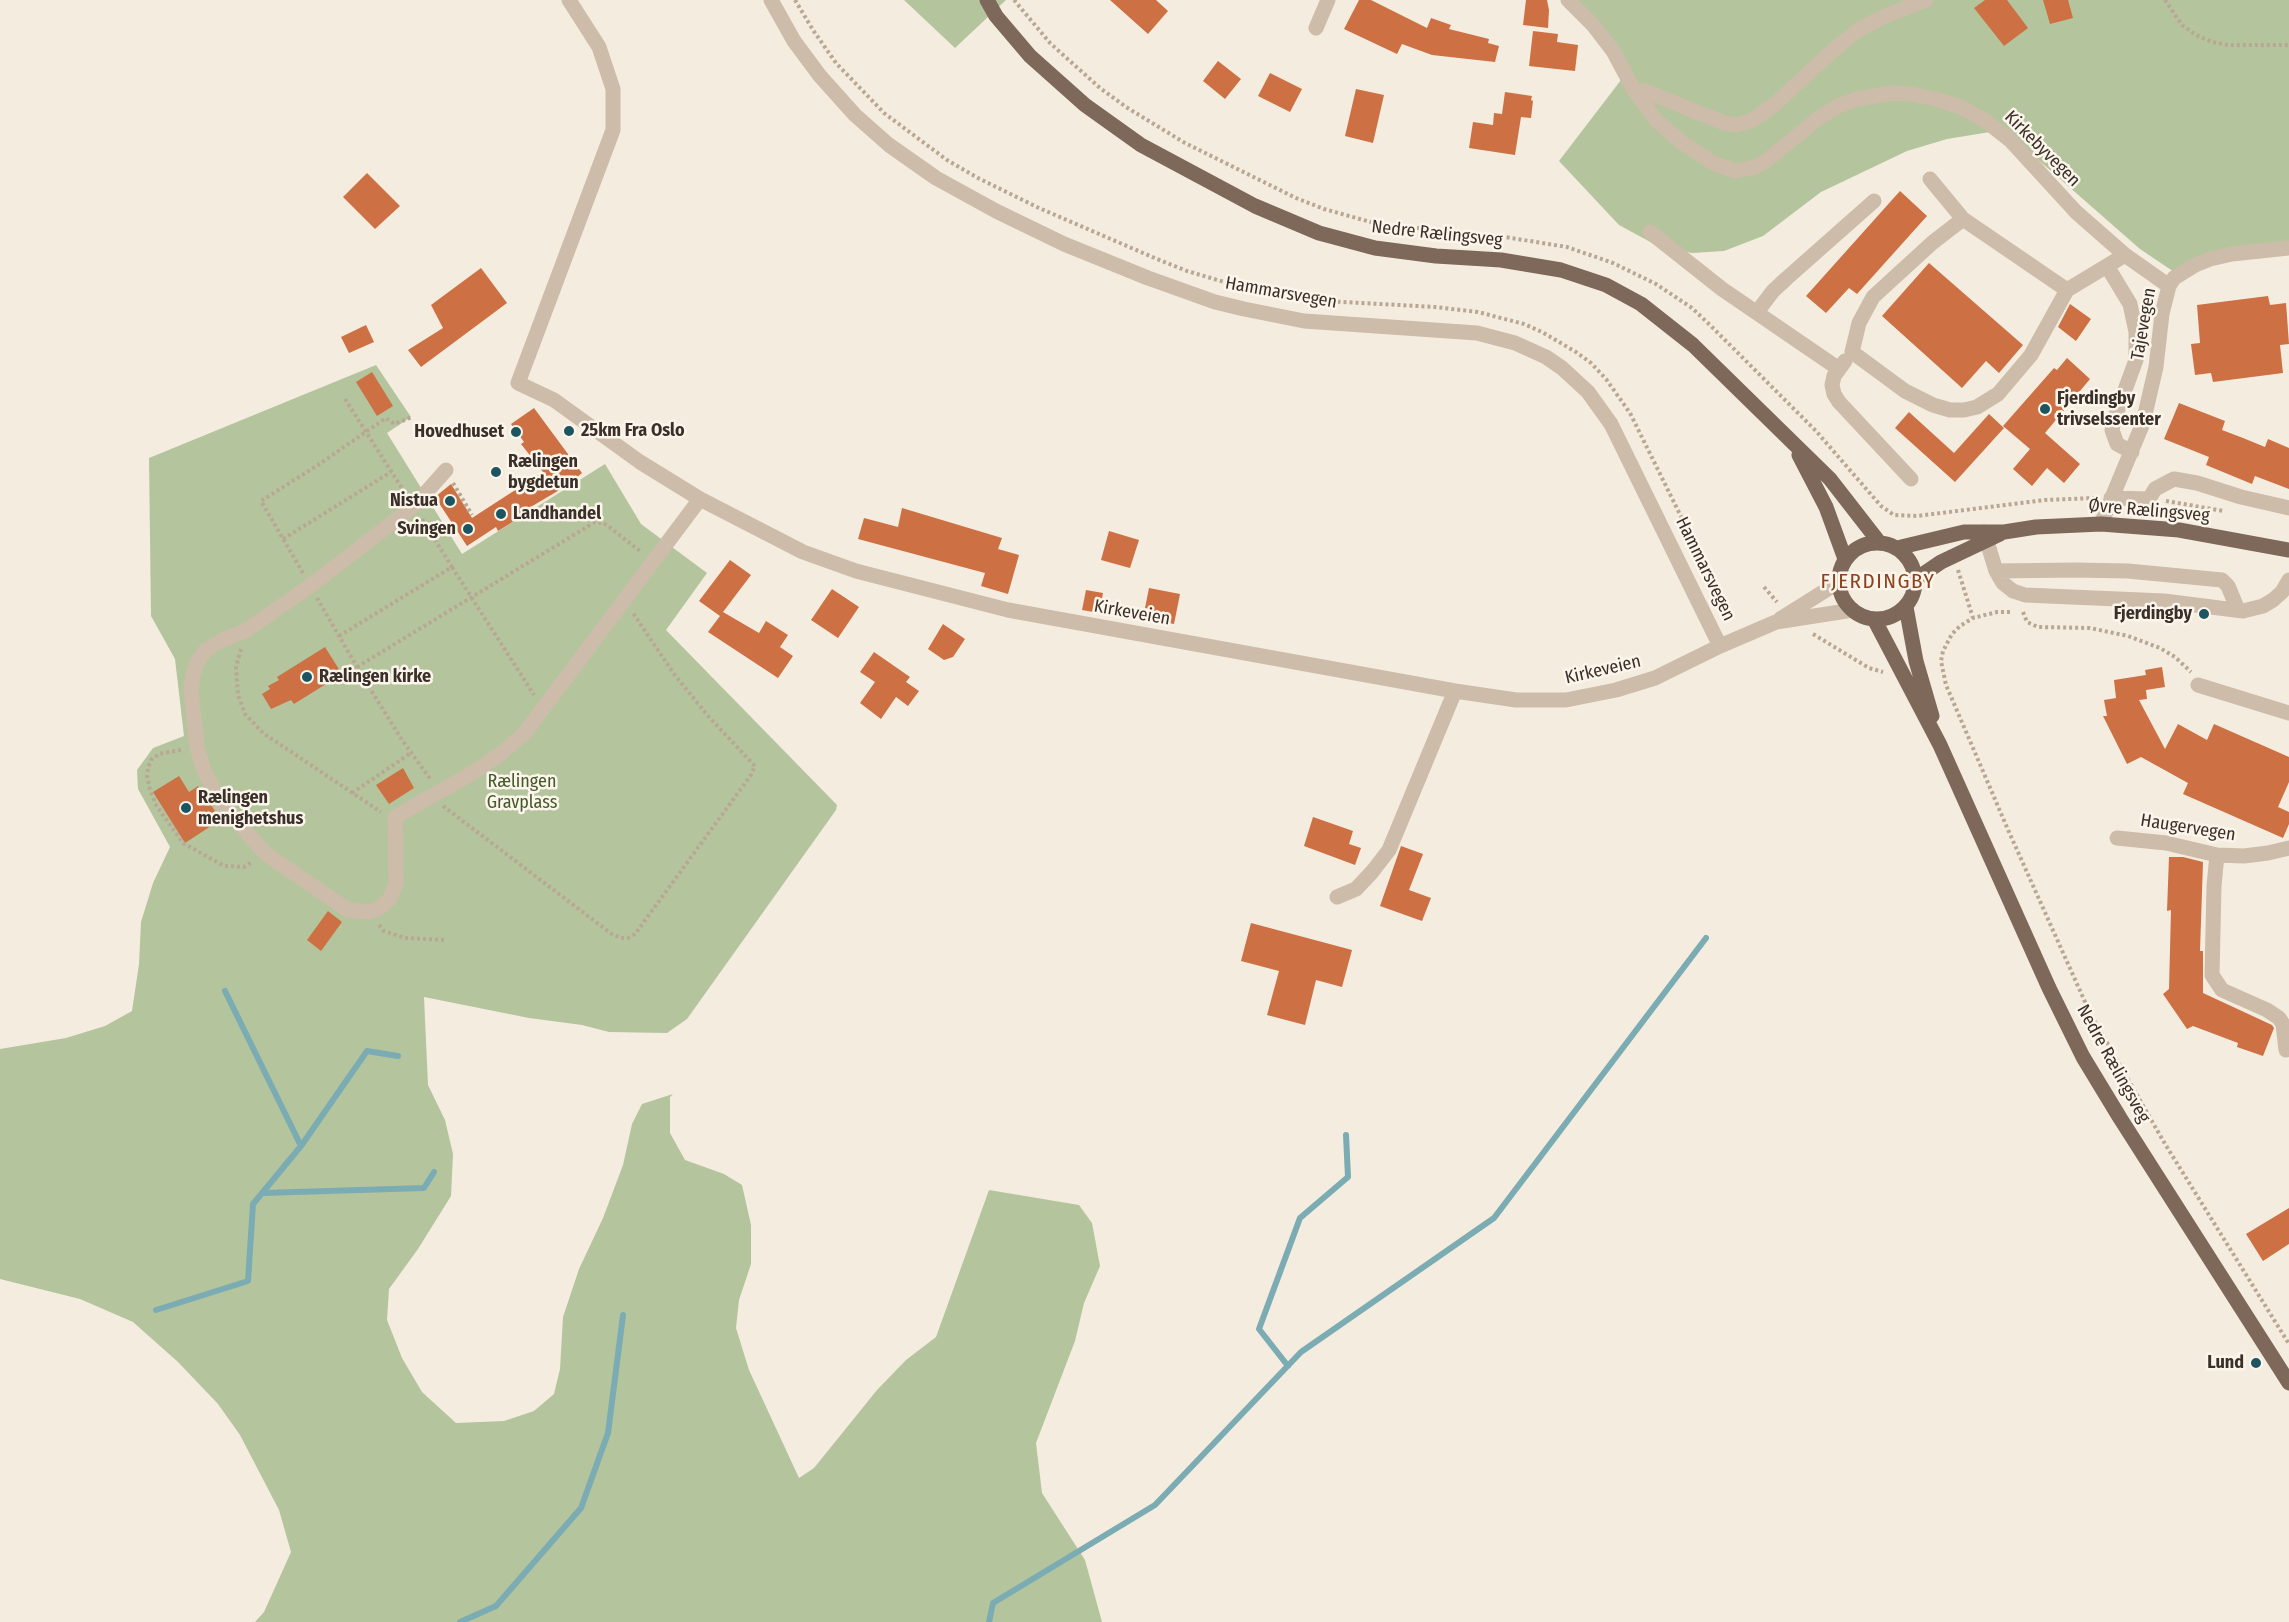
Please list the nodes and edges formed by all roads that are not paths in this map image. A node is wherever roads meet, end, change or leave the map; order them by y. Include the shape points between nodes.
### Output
1 (569, 0) edge
2 (771, 0) edge
3 (987, 0) edge
4 (1328, 0) edge
5 (1568, 0) edge
6 (1926, 0) edge
7 (1316, 28) dead end
8 (1634, 90) junction
9 (1930, 179) dead end
10 (1874, 201) dead end
11 (1963, 219) junction
12 (1650, 232) dead end
13 (2289, 248) edge
14 (2126, 255) junction
15 (2107, 266) junction
16 (2169, 286) junction
17 (2067, 290) junction
18 (1757, 312) junction
19 (1852, 352) junction
20 (1839, 369) junction
21 (1794, 445) junction
22 (2132, 452) junction
23 (446, 470) road end
24 (1911, 479) dead end
25 (2111, 498) junction
26 (700, 499) junction
27 (2289, 508) edge
28 (2101, 524) junction
29 (1985, 536) junction
30 (1879, 542) junction
31 (1897, 548) junction
32 (2289, 550) edge
33 (1845, 559) junction
34 (1996, 571) junction
35 (1916, 579) junction
36 (2289, 580) edge
37 (1839, 582) junction
38 (1906, 607) junction
39 (1853, 610) junction
40 (2238, 610) junction
41 (1874, 619) junction
42 (1776, 622) junction
43 (1720, 646) junction
44 (2198, 685) road end
45 (1455, 691) junction
46 (2289, 713) edge
47 (1940, 745) junction
48 (2117, 838) dead end
49 (2289, 848) edge
50 (2217, 855) junction
51 (1337, 897) dead end
52 (2286, 1050) dead end
53 (2287, 1376) edge

1 - 26 street, Kirkeveien via 599,47 613,89 613,130 518,383 555,400 640,462
2 - 43 street, Hammarsvegen via 820,76 889,145 936,178 1064,244 1148,278 1244,309 1304,321 1477,333 1515,343 1546,357 1588,392 1611,424
3 - 21 main road, Nedre Rælingsveg via 1013,37 1054,80 1113,126 1183,169 1288,221 1348,242 1401,252 1534,264 1606,285 1670,325
4 - 7 street
5 - 8 street, Kirkebyvegen via 1613,51
6 - 8 street via 1858,30 1751,121 1724,123
8 - 14 street, Kirkebyvegen via 1656,120 1681,142 1713,164 1735,171 1766,161 1820,117 1857,99 1911,94 1960,108 1988,122 2010,140 2076,212
9 - 11 street
10 - 18 street via 1786,278
11 - 17 street
11 - 19 street via 1873,297 1859,324
12 - 18 street
13 - 16 street, Tajevegen via 2210,259 2183,272
14 - 15 street
14 - 16 street, Kirkebyvegen
15 - 17 street
15 - 22 street via 2130,304 2136,332 2136,360 2112,430 2117,444
16 - 22 street, Tajevegen via 2150,401
17 - 19 street via 2031,355 1998,394 1977,407 1950,410 1933,405 1905,391
18 - 20 street
19 - 20 street
20 - 24 street via 1832,385 1839,402
21 - 30 main road, Nedre Rælingsveg via 1830,479
21 - 33 main road, Nedre Rælingsveg via 1826,507
22 - 25 street, Tajevegen
23 - 26 street via 414,506 310,586 245,631 206,650 193,675 196,747 222,805 266,854 348,910 369,912 390,899 396,882 395,817 500,755 524,734
25 - 27 street via 2149,499 2155,489 2174,479
25 - 28 street, Tajevegen
26 - 45 street, Kirkeveien via 812,556 1008,610
28 - 29 main road, Øvre Rælingsveg via 2036,527
28 - 32 main road, Øvre Rælingsveg via 2179,530
29 - 31 main road, Øvre Rælingsveg via 1948,535
29 - 34 street
29 - 35 main road, Øvre Rælingsveg
30 - 31 main road
30 - 33 main road via 1860,546
31 - 35 main road via 1910,561
33 - 37 main road
34 - 40 street via 2003,583 2025,595 2156,600
34 - 40 street via 2117,571 2222,580
35 - 38 main road
36 - 40 street via 2263,606
37 - 39 main road via 1842,598
37 - 42 street, Kirkeveien
38 - 41 main road via 1891,616
38 - 47 main road, Nedre Rælingsveg via 1916,661
39 - 41 main road
39 - 42 street, Kirkeveien
41 - 47 main road, Nedre Rælingsveg
42 - 43 street, Kirkeveien
43 - 45 street, Kirkeveien via 1655,678 1594,696 1543,701
44 - 46 street
45 - 51 street via 1389,850 1356,889
47 - 53 main road, Nedre Rælingsveg via 2083,1057
48 - 50 street, Haugervegen via 2166,843
49 - 50 street, Haugervegen via 2268,854
50 - 52 street via 2212,975 2222,990 2279,1018

